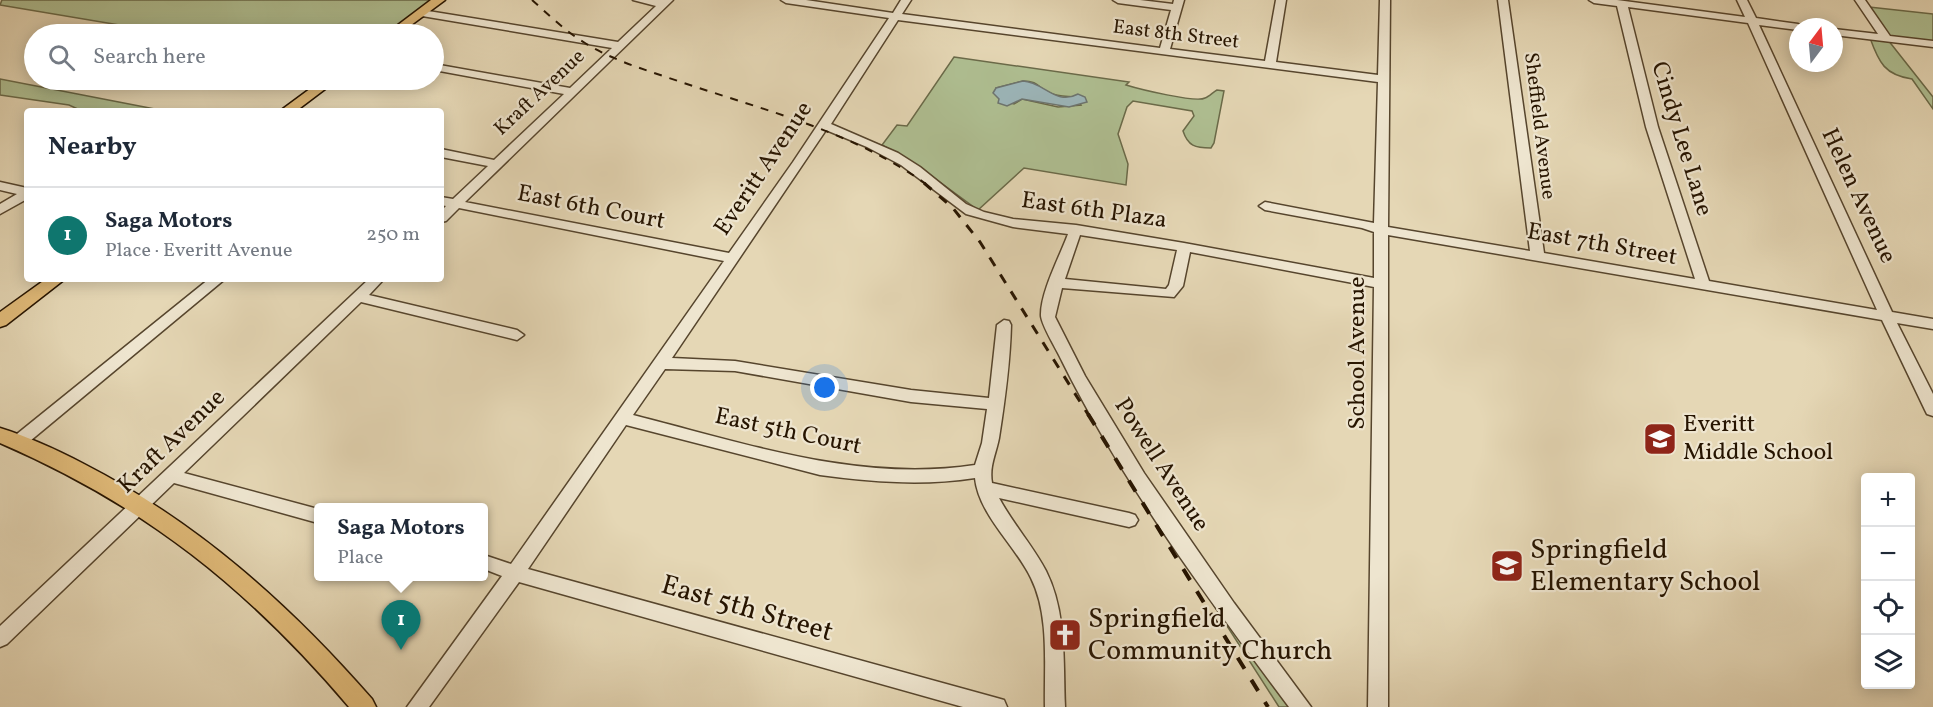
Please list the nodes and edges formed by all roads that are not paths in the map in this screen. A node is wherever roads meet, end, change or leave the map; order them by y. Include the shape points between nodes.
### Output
1 (439, 0) edge
2 (638, 0) edge
3 (786, 0) edge
4 (906, 0) edge
5 (1118, 0) edge
6 (1281, 0) edge
7 (1385, 0) edge
8 (1503, 0) edge
9 (1594, 0) edge
10 (1742, 0) edge
11 (1860, 0) edge
12 (666, 2) edge
13 (1178, 4) edge
14 (1622, 4) junction
15 (422, 13) junction
16 (895, 16) junction
17 (1753, 21) junction
18 (406, 24) edge
19 (1789, 26) edge
20 (1843, 33) edge
21 (1886, 38) junction
22 (1933, 44) edge
23 (621, 46) junction
24 (1164, 51) junction
25 (1270, 65) junction
26 (444, 69) edge
27 (1384, 79) junction
28 (316, 90) edge
29 (573, 92) junction
30 (291, 108) edge
31 (823, 125) junction
32 (444, 154) edge
33 (497, 164) junction
34 (0, 186) edge
35 (24, 191) edge
36 (24, 194) edge
37 (444, 202) edge
38 (456, 204) junction
39 (1265, 206) dead end
40 (0, 210) edge
41 (444, 215) edge
42 (1076, 229) junction
43 (1381, 230) junction
44 (1184, 247) junction
45 (1538, 257) junction
46 (732, 258) junction
47 (53, 282) edge
48 (214, 282) edge
49 (374, 282) edge
50 (1056, 283) junction
51 (1381, 284) junction
52 (1704, 286) junction
53 (358, 297) junction
54 (1889, 317) junction
55 (0, 321) edge
56 (1933, 324) edge
57 (1004, 325) dead end
58 (517, 335) dead end
59 (659, 363) junction
60 (996, 404) junction
61 (1933, 410) edge
62 (622, 418) junction
63 (9, 438) edge
64 (982, 470) junction
65 (172, 476) junction
66 (987, 489) junction
67 (141, 505) junction
68 (314, 515) edge
69 (1129, 520) dead end
70 (488, 564) edge
71 (515, 573) junction
72 (0, 638) edge
73 (364, 707) edge
74 (417, 707) edge
75 (997, 707) edge
76 (1055, 707) edge
77 (1301, 707) edge
78 (1378, 707) edge

1 - 15 main road
2 - 12 street
3 - 16 street, East 8th Street
4 - 16 street, Everitt Avenue
5 - 13 street
6 - 25 street
7 - 27 street, School Avenue
8 - 45 street, Sheffield Avenue
9 - 14 street
10 - 17 street, Helen Avenue
11 - 21 street
12 - 23 street, Kraft Avenue
13 - 24 street
14 - 17 street
14 - 52 street, Cindy Lee Lane via 1652,127
15 - 18 main road
15 - 23 street
16 - 24 street, East 8th Street
16 - 31 street, Everitt Avenue
17 - 19 street
17 - 54 street, Helen Avenue
20 - 21 street
21 - 22 street
23 - 29 street, Kraft Avenue
24 - 25 street, East 8th Street
25 - 27 street, East 8th Street
26 - 29 street
27 - 43 street, School Avenue
28 - 30 main road
29 - 33 street, Kraft Avenue
31 - 42 street, East 6th Plaza via 892,154 977,214
31 - 46 street, Everitt Avenue
32 - 33 street
33 - 38 street, Kraft Avenue
34 - 35 street
36 - 40 street
37 - 38 street, East 6th Court
38 - 41 street, Kraft Avenue
38 - 46 street, East 6th Court
39 - 43 street, East 7th Street
42 - 44 street, East 6th Plaza
42 - 50 street, Powell Avenue
43 - 45 street, East 7th Street
43 - 51 street, School Avenue
44 - 50 street via 1176,286 1169,294
44 - 51 street, East 6th Plaza
45 - 52 street, East 7th Street
46 - 59 street, Everitt Avenue
47 - 55 main road
48 - 63 street
49 - 53 street, Kraft Avenue
50 - 77 street, Powell Avenue via 1048,316 1078,377 1138,478 1227,609
51 - 78 street, School Avenue
52 - 54 street, East 7th Street
53 - 58 street
53 - 65 street, Kraft Avenue
54 - 56 street, East 7th Street
54 - 61 street, Helen Avenue
57 - 60 street
59 - 60 street via 735,366 911,396
59 - 62 street, Everitt Avenue
60 - 64 street
62 - 64 street, East 5th Court via 852,473 930,476
62 - 71 street, Everitt Avenue
63 - 67 main road
64 - 66 street
65 - 67 street, Kraft Avenue
65 - 68 street
66 - 69 street
66 - 76 street via 991,502 1045,588
67 - 72 street, Kraft Avenue
67 - 73 main road via 187,535 249,585 309,642
70 - 71 street, East 5th Street
71 - 74 street, Everitt Avenue
71 - 75 street, East 5th Street

